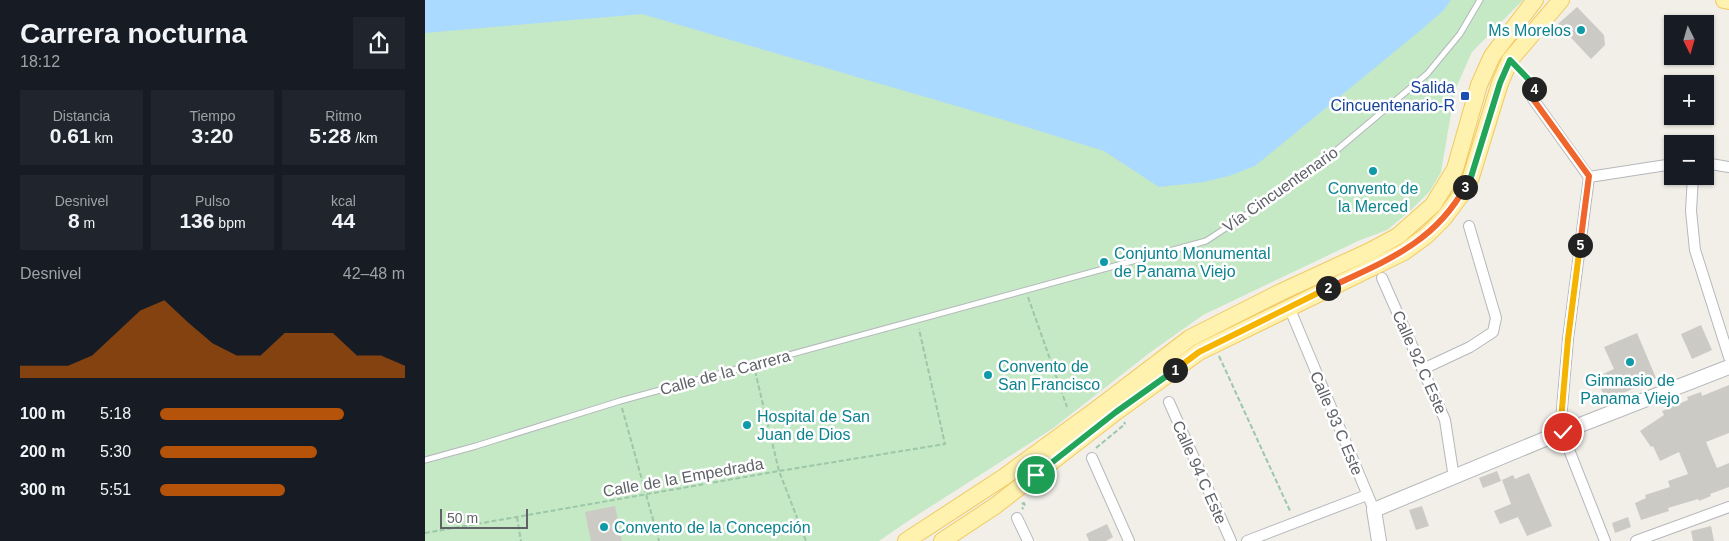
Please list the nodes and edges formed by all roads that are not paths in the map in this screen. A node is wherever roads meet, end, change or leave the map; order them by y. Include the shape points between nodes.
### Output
1 (1480, 0) edge
2 (1535, 0) edge
3 (1561, 0) edge
4 (1724, 0) edge
5 (1729, 1) edge
6 (1533, 99) road end
7 (1714, 164) edge
8 (1664, 165) edge
9 (1729, 167) edge
10 (1589, 176) junction
11 (1692, 185) edge
12 (1469, 226) dead end
13 (1382, 278) dead end
14 (1026, 290) joint
15 (1289, 307) junction
16 (1729, 357) edge
17 (1729, 367) edge
18 (1423, 368) junction
19 (1169, 402) dead end
20 (1563, 432) junction
21 (1092, 458) dead end
22 (425, 460) edge
23 (1454, 478) junction
24 (1367, 495) junction
25 (1729, 506) edge
26 (1374, 510) junction
27 (1017, 518) dead end
28 (906, 541) edge
29 (942, 541) edge
30 (1028, 541) edge
31 (1129, 541) edge
32 (1231, 541) edge
33 (1247, 541) edge
34 (1379, 541) edge
35 (1605, 541) edge
36 (1636, 541) edge

1 - 14 lane, Vía Cincuentenario via 1460,34 1427,74 1325,160 1206,241
2 - 28 main road via 1492,56 1479,85 1455,169 1433,205 1398,236 1190,338 1004,477
3 - 15 main road via 1510,60 1471,177 1444,218 1404,252
4 - 5 main road
6 - 10 street
7 - 9 street
8 - 10 street
10 - 20 street via 1568,339 1561,420
11 - 16 street via 1695,250
12 - 18 street via 1496,318 1493,332 1470,347
13 - 18 street, Calle 92 C Este
14 - 22 lane, Calle de la Carrera via 619,401
15 - 24 street, Calle 93 C Este
15 - 29 main road via 1199,352 995,506
17 - 20 street
18 - 23 street, Calle 92 C Este via 1445,420
19 - 32 street, Calle 94 C Este
20 - 23 street
20 - 35 street
21 - 31 street
23 - 26 street
24 - 26 street, Calle 93 C Este
24 - 33 street
25 - 36 street
26 - 34 street, Calle 93 C Este
27 - 30 street

